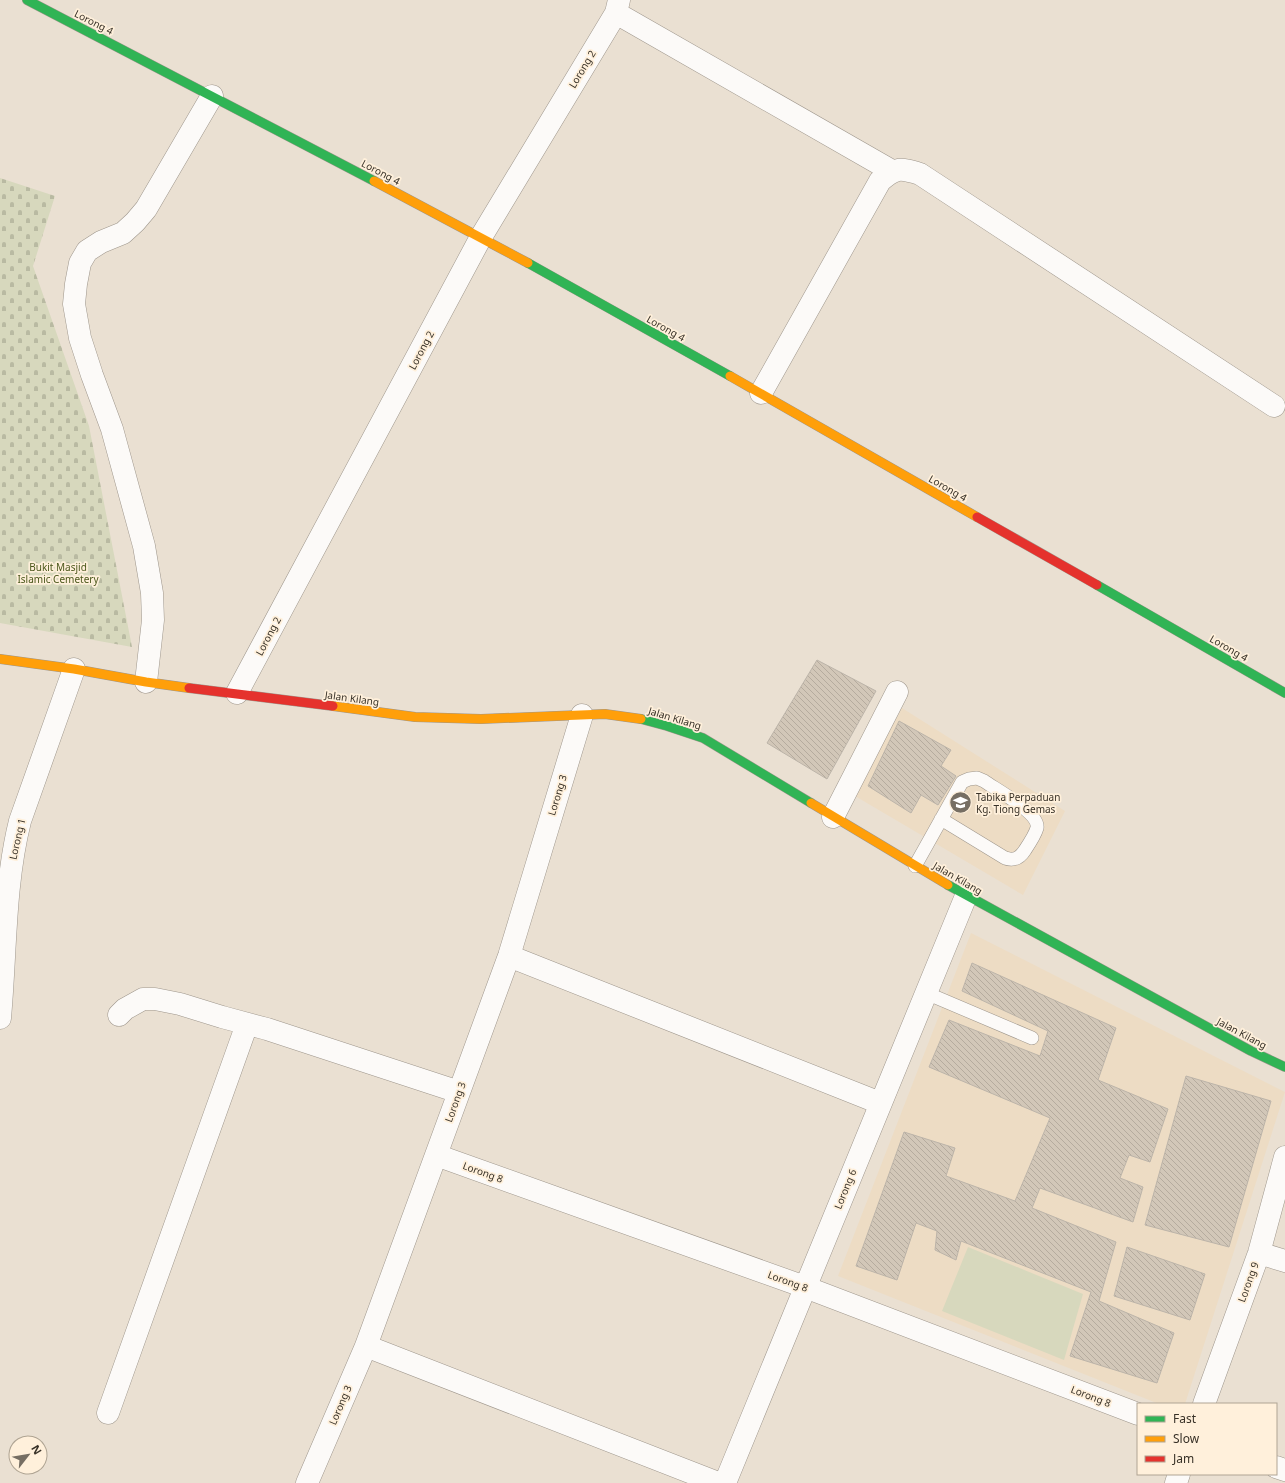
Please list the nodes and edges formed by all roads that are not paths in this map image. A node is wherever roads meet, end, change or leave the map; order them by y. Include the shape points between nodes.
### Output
1 (27, 0) edge
2 (618, 7) edge
3 (212, 96) junction
4 (892, 171) junction
5 (482, 237) junction
6 (761, 393) junction
7 (1274, 406) dead end
8 (0, 659) edge
9 (74, 669) junction
10 (146, 682) junction
11 (896, 692) dead end
12 (1285, 692) edge
13 (237, 693) junction
14 (582, 714) junction
15 (833, 817) junction
16 (941, 819) junction
17 (915, 866) junction
18 (966, 896) junction
19 (509, 956) junction
20 (926, 993) junction
21 (119, 1015) dead end
22 (0, 1018) edge
23 (247, 1024) junction
24 (1032, 1038) dead end
25 (1285, 1067) edge
26 (459, 1092) junction
27 (880, 1103) junction
28 (436, 1155) junction
29 (1285, 1157) edge
30 (1259, 1252) junction
31 (1285, 1261) edge
32 (805, 1287) junction
33 (366, 1346) junction
34 (1204, 1403) edge
35 (108, 1413) dead end
36 (1137, 1414) edge
37 (307, 1483) edge
38 (718, 1483) edge
39 (725, 1483) edge

1 - 3 street, Lorong 4
2 - 4 street
2 - 5 street, Lorong 2
3 - 5 street, Lorong 4
3 - 10 street via 146,209 123,233 101,242 87,252 80,263 76,284 74,304 80,338 112,429 144,546 152,594 153,620
4 - 6 street via 880,181
4 - 7 street via 904,169 920,174
5 - 6 street, Lorong 4
5 - 13 street, Lorong 2
6 - 12 street, Lorong 4
8 - 9 street, Jalan Kilang
9 - 10 street, Jalan Kilang
9 - 22 street, Lorong 1 via 15,841
10 - 13 street, Jalan Kilang
11 - 15 street
13 - 14 street, Jalan Kilang via 415,717 481,719
14 - 15 street, Jalan Kilang via 624,716 677,728 703,738
14 - 19 street, Lorong 3
15 - 17 street, Jalan Kilang
16 - 16 lane via 962,782 977,778 1029,812 1037,823 1037,829 1022,855 1011,860
16 - 17 lane
17 - 18 street, Jalan Kilang
18 - 20 street, Lorong 6
18 - 25 street, Jalan Kilang
19 - 26 street, Lorong 3
19 - 27 street
20 - 24 lane
20 - 27 street, Lorong 6
21 - 23 street via 143,999 155,999
23 - 26 street
23 - 35 street
26 - 28 street, Lorong 3
27 - 32 street, Lorong 6
28 - 32 street, Lorong 8
28 - 33 street, Lorong 3
29 - 30 street, Lorong 9
30 - 31 street
30 - 34 street, Lorong 9
32 - 36 street, Lorong 8
32 - 39 street, Lorong 6
33 - 37 street, Lorong 3
33 - 38 street

